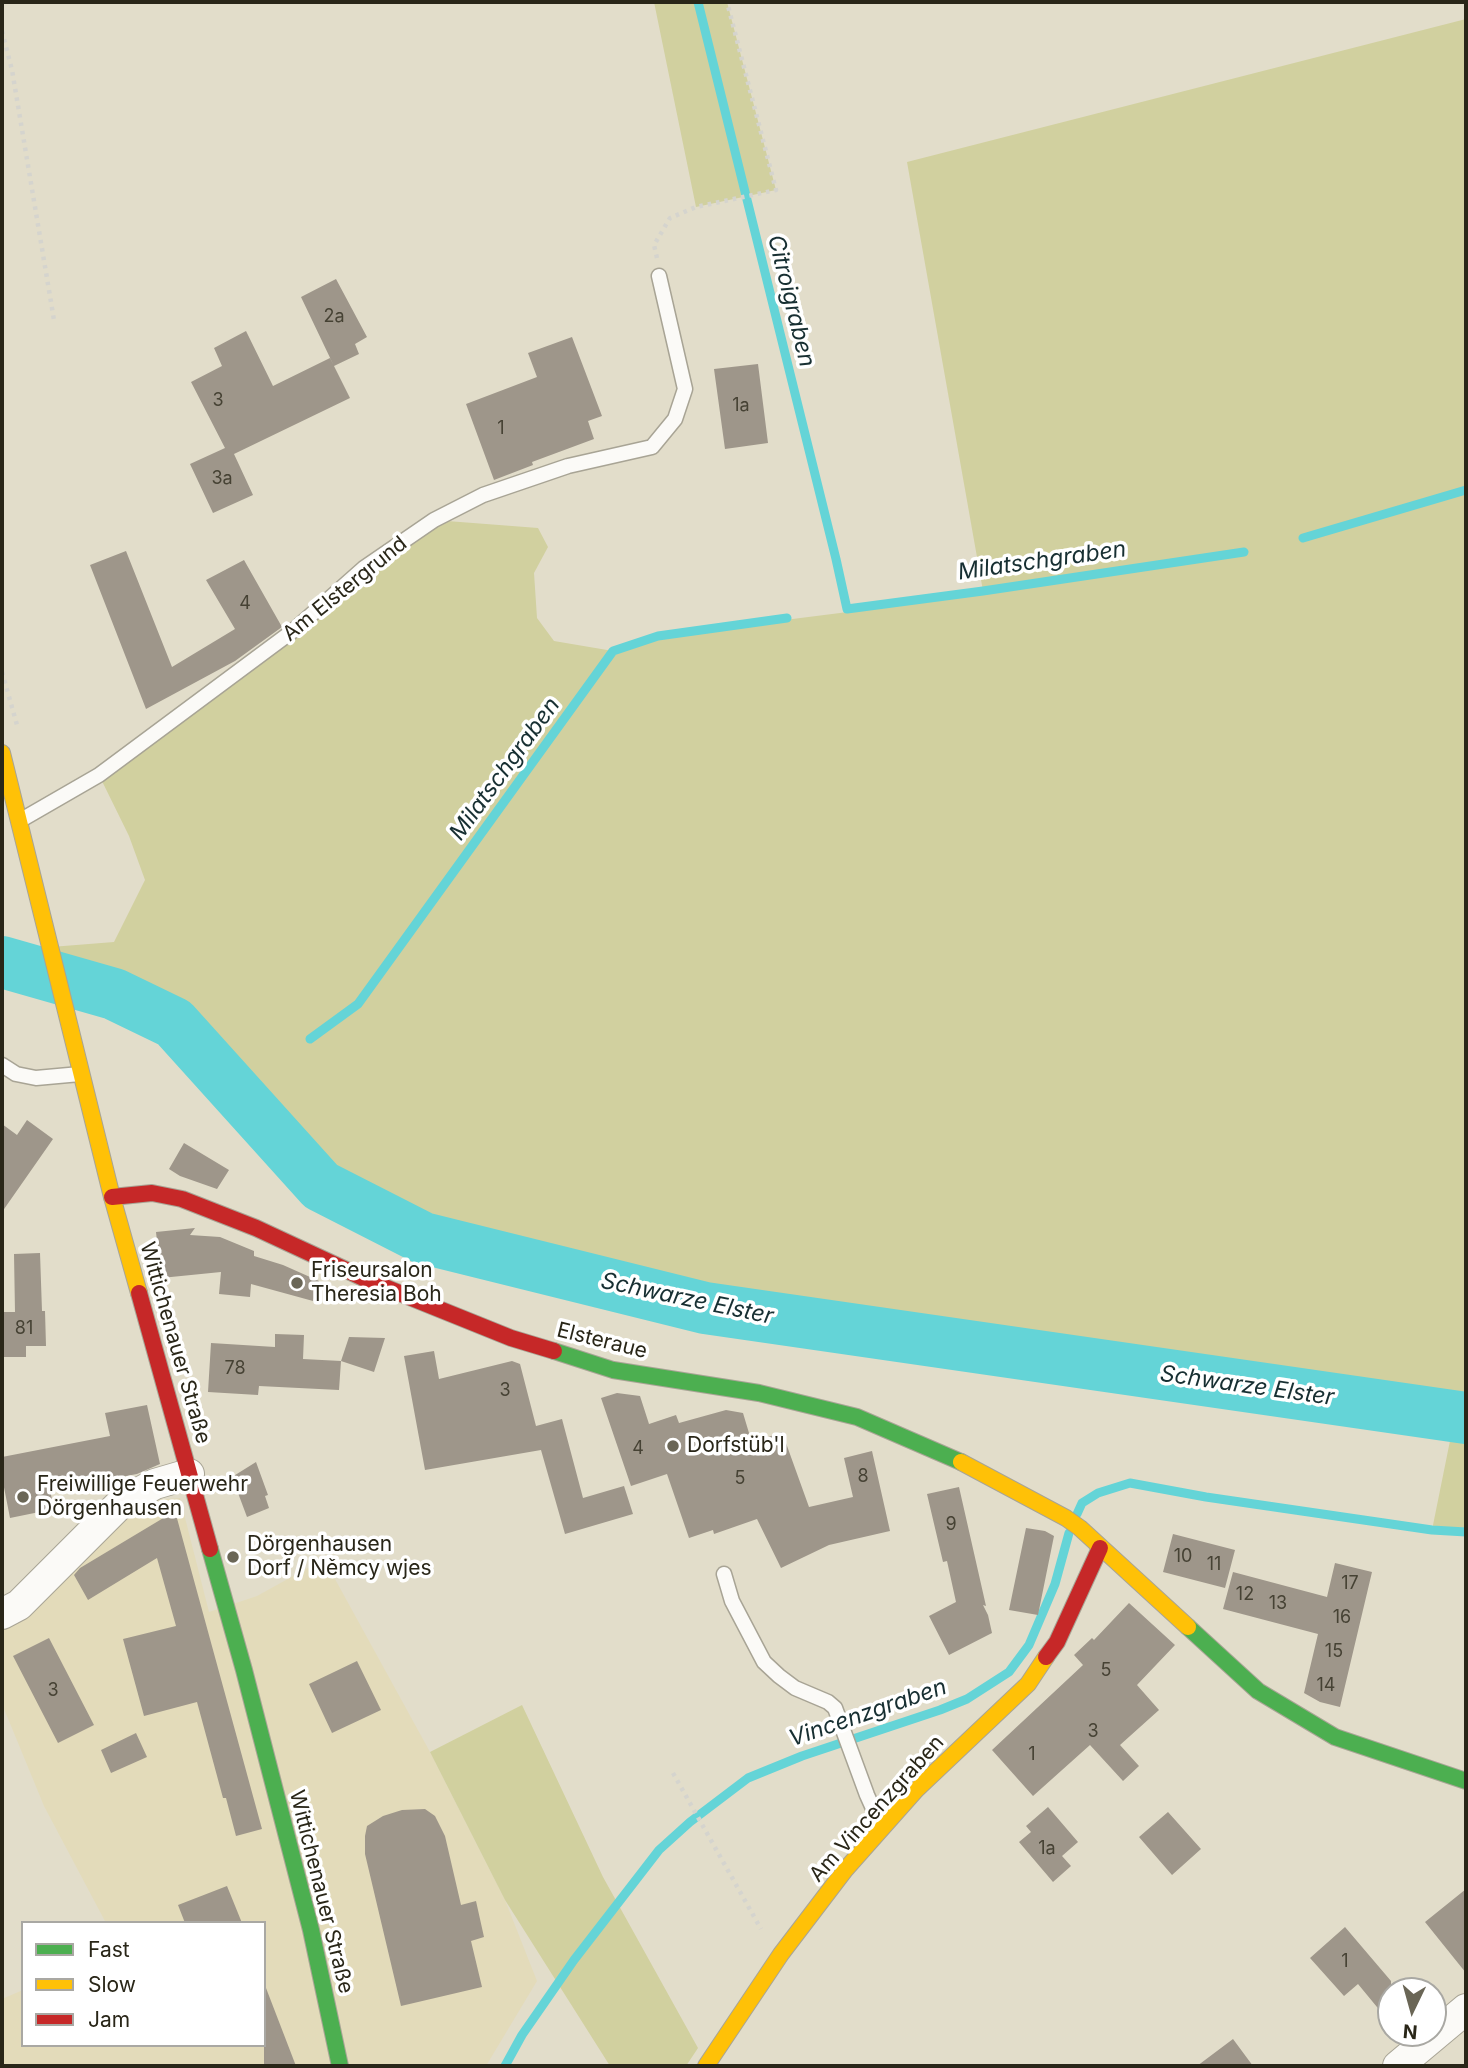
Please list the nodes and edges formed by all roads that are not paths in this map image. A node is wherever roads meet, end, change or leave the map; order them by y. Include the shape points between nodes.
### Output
1 (659, 276) road end
2 (2, 753) edge
3 (20, 821) junction
4 (2, 1065) edge
5 (82, 1074) junction
6 (113, 1197) junction
7 (190, 1474) junction
8 (1100, 1548) junction
9 (724, 1574) dead end
10 (2, 1614) edge
11 (1466, 1781) edge
12 (883, 1828) junction
13 (1466, 2009) edge
14 (340, 2066) edge
15 (706, 2066) edge
16 (1398, 2066) edge

1 - 3 lane, Am Elstergrund via 685,389 675,419 652,447 556,470 483,495 434,520 99,775
2 - 3 street, Wittichenauer Straße
3 - 5 street, Wittichenauer Straße
4 - 5 lane via 36,1078
5 - 6 street, Wittichenauer Straße
6 - 7 street, Wittichenauer Straße
6 - 8 street, Elsteraue via 152,1194 181,1199 511,1338 613,1370 759,1393 857,1417 955,1459 1066,1518
7 - 10 street via 155,1484 122,1502 19,1605
7 - 14 street, Wittichenauer Straße via 311,1930
8 - 11 street via 1258,1692 1335,1737
8 - 12 street, Am Vincenzgraben via 1057,1642 1028,1684 916,1790
9 - 12 lane via 732,1601 764,1662 795,1688 835,1708
12 - 15 street, Am Vincenzgraben via 781,1954
13 - 16 street

